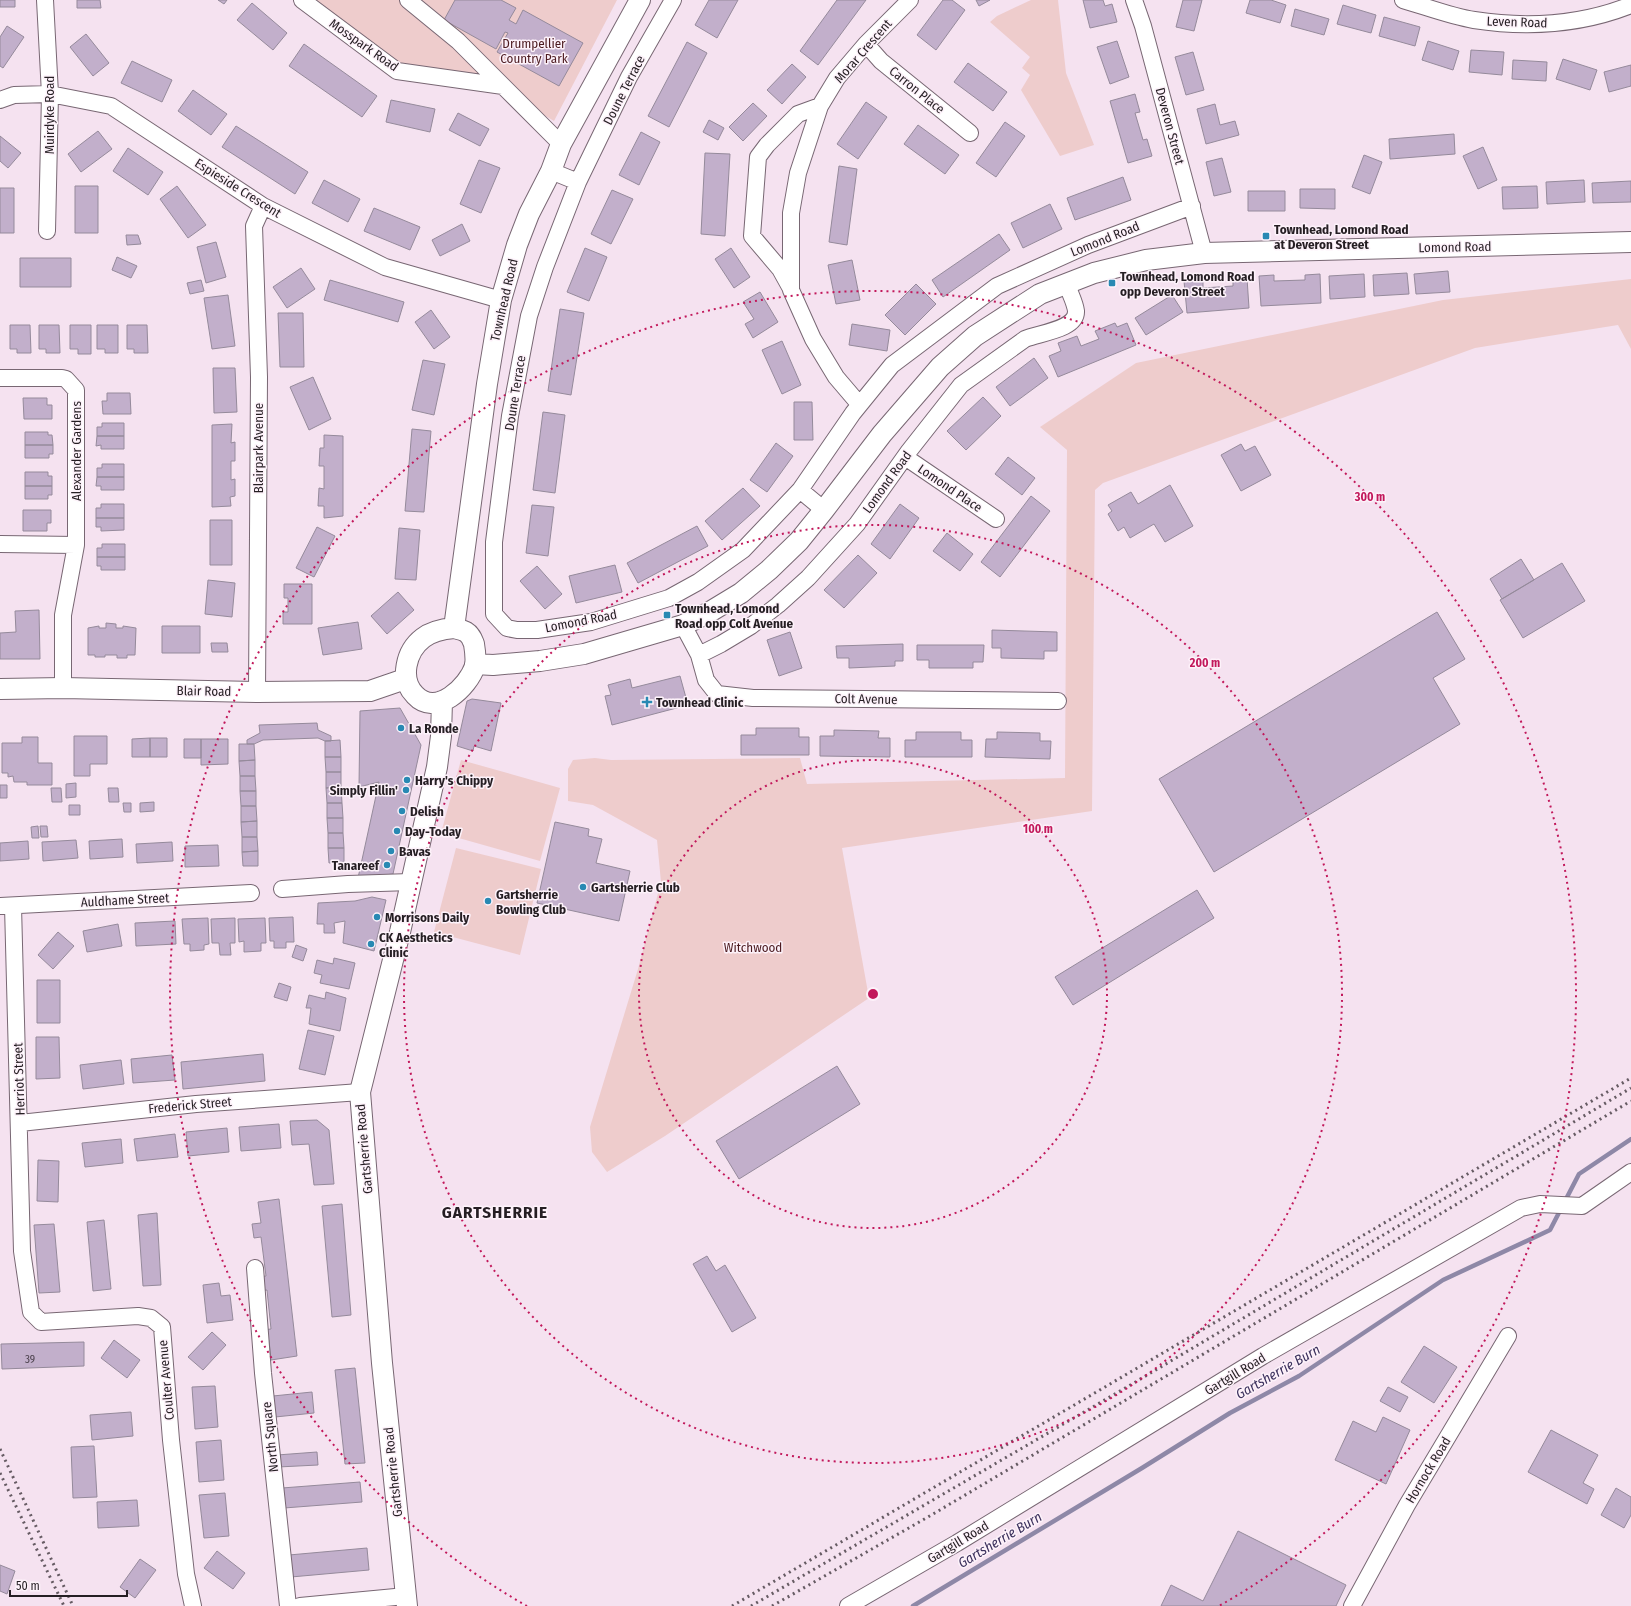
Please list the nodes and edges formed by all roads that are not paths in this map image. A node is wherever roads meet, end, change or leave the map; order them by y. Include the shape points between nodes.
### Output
1 (45, 0) edge
2 (302, 0) edge
3 (408, 0) edge
4 (640, 0) edge
5 (673, 0) edge
6 (910, 0) edge
7 (1134, 0) edge
8 (1403, 0) edge
9 (1631, 5) edge
10 (866, 44) junction
11 (503, 86) junction
12 (50, 94) junction
13 (0, 100) edge
14 (820, 106) junction
15 (970, 133) dead end
16 (561, 144) junction
17 (551, 171) junction
18 (578, 182) junction
19 (263, 206) junction
20 (1192, 206) junction
21 (47, 231) dead end
22 (1631, 242) edge
23 (1204, 253) junction
24 (1067, 284) junction
25 (791, 290) junction
26 (501, 300) junction
27 (0, 378) edge
28 (859, 404) junction
29 (905, 457) junction
30 (800, 490) junction
31 (824, 510) junction
32 (996, 519) dead end
33 (0, 544) edge
34 (76, 545) junction
35 (494, 614) joint
36 (683, 625) junction
37 (454, 628) junction
38 (699, 655) junction
39 (475, 664) junction
40 (405, 679) junction
41 (63, 688) junction
42 (0, 689) edge
43 (257, 692) junction
44 (442, 700) junction
45 (1058, 701) dead end
46 (411, 882) junction
47 (282, 888) dead end
48 (251, 893) dead end
49 (7, 906) edge
50 (360, 1092) junction
51 (20, 1123) junction
52 (1631, 1172) edge
53 (22, 1251) joint
54 (255, 1268) dead end
55 (1508, 1336) dead end
56 (407, 1601) edge
57 (193, 1606) edge
58 (288, 1606) edge
59 (300, 1606) edge
60 (848, 1606) edge
61 (1352, 1606) edge

1 - 12 street, Muirdyke Road
2 - 11 street, Mosspark Road via 396,70
3 - 11 street via 458,41
4 - 16 street, Townhead Road
5 - 18 street, Doune Terrace via 629,77
6 - 10 street, Morar Crescent
7 - 20 street, Deveron Street
8 - 9 street, Leven Road via 1474,20 1531,25 1591,17
10 - 14 street, Morar Crescent via 837,78
10 - 15 street, Carron Place via 880,61
11 - 16 street
12 - 13 street, Espieside Crescent via 14,95
12 - 19 street, Espieside Crescent via 112,106
12 - 21 street, Muirdyke Road
14 - 25 street, Morar Crescent via 798,173 791,213
14 - 25 street, Morar Crescent via 798,114 758,157 752,236 780,268
16 - 17 street, Townhead Road
17 - 18 street
17 - 26 street, Townhead Road via 529,214
18 - 35 street, Doune Terrace via 545,267 524,338 510,416 494,542
19 - 26 street, Espieside Crescent via 385,267
19 - 43 street, Blairpark Avenue via 254,226 259,377
20 - 23 street, Deveron Street
20 - 28 street, Lomond Road via 1088,245 997,286 892,365
22 - 23 street, Lomond Road
23 - 24 street, Lomond Road via 1146,260 1094,273
24 - 29 street, Lomond Road via 1076,312 1073,322 1065,327 1025,338 961,385
24 - 31 street, Lomond Road via 1040,294 1008,314 975,336 940,367 882,434
25 - 28 street, Morar Crescent via 813,339 836,377
26 - 37 street, Townhead Road
27 - 34 street, Alexander Gardens via 62,378 76,390
28 - 30 street, Lomond Road
29 - 32 street, Lomond Place
29 - 38 street, Lomond Road via 857,524 808,578 751,626
30 - 31 street
30 - 35 street, Lomond Road via 743,550 698,582 669,598 591,622 537,630 508,628
31 - 36 street, Lomond Road via 799,541 741,593
33 - 34 street
34 - 41 street, Alexander Gardens via 63,615
36 - 38 street
36 - 39 street, Lomond Road via 584,654 540,661
37 - 39 street via 466,632 472,638
37 - 40 street via 432,633 415,646 410,655
38 - 45 street, Colt Avenue via 706,680 717,694 753,698
39 - 44 street via 466,684 451,698
40 - 43 street, Blair Road via 370,691
40 - 44 street via 414,695 420,699 435,703
41 - 42 street, Blair Road
41 - 43 street, Blair Road
44 - 46 street, Gartsherrie Road via 437,767
46 - 47 street
46 - 50 street, Gartsherrie Road
48 - 49 street, Auldhame Street
49 - 51 street, Herriot Street
50 - 51 street, Frederick Street via 196,1104
50 - 56 street, Gartsherrie Road via 382,1363
51 - 53 street, Herriot Street
52 - 60 street, Gartgill Road via 1582,1206 1540,1204 1521,1208 1270,1352 957,1543
53 - 57 street, Coulter Avenue via 31,1312 41,1322 138,1316 151,1318 162,1327 171,1440 186,1574
54 - 58 street, North Square via 263,1373
55 - 61 street, Hornock Road via 1407,1505
56 - 59 street

